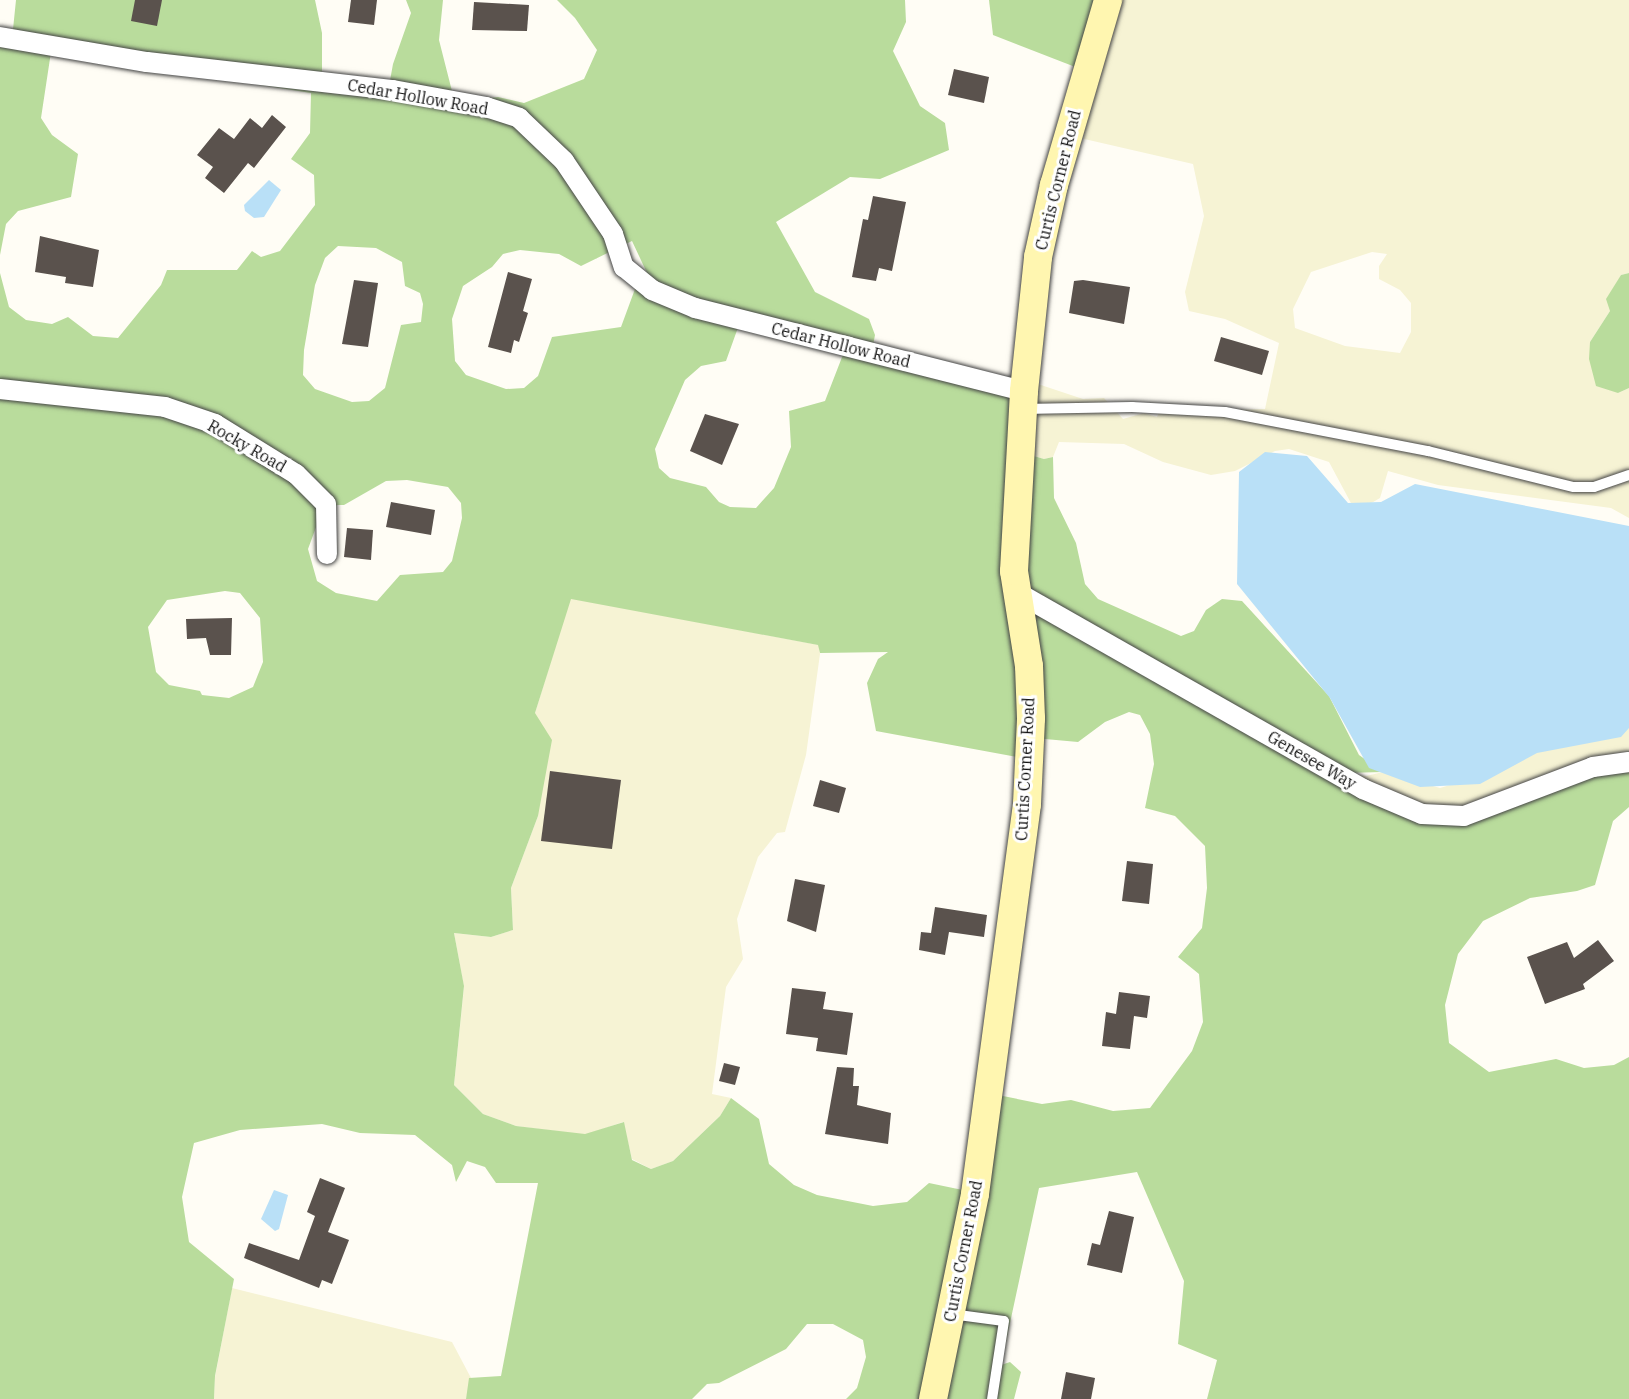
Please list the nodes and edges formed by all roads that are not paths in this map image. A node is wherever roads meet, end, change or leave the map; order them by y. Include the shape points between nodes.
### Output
1 (1108, 0) edge
2 (0, 38) edge
3 (0, 389) edge
4 (1024, 400) junction
5 (1629, 475) edge
6 (327, 554) dead end
7 (1017, 593) junction
8 (1629, 762) edge
9 (950, 1314) junction
10 (933, 1399) edge
11 (992, 1399) edge

1 - 4 street, Curtis Corner Road via 1045,221
2 - 4 street, Cedar Hollow Road via 147,62 393,90 486,107 519,118 564,161 613,234 624,267 652,290 695,308
3 - 6 street, Rocky Road via 165,407 214,424 296,474 326,504
4 - 5 lane via 1225,412 1428,451 1574,487 1594,487
4 - 7 street, Curtis Corner Road via 1014,571
7 - 8 street, Genesee Way via 1363,789 1422,814 1464,816 1593,767
7 - 9 street, Curtis Corner Road via 1029,666 1027,804 975,1194
9 - 10 street, Curtis Corner Road
9 - 11 lane via 1004,1321

